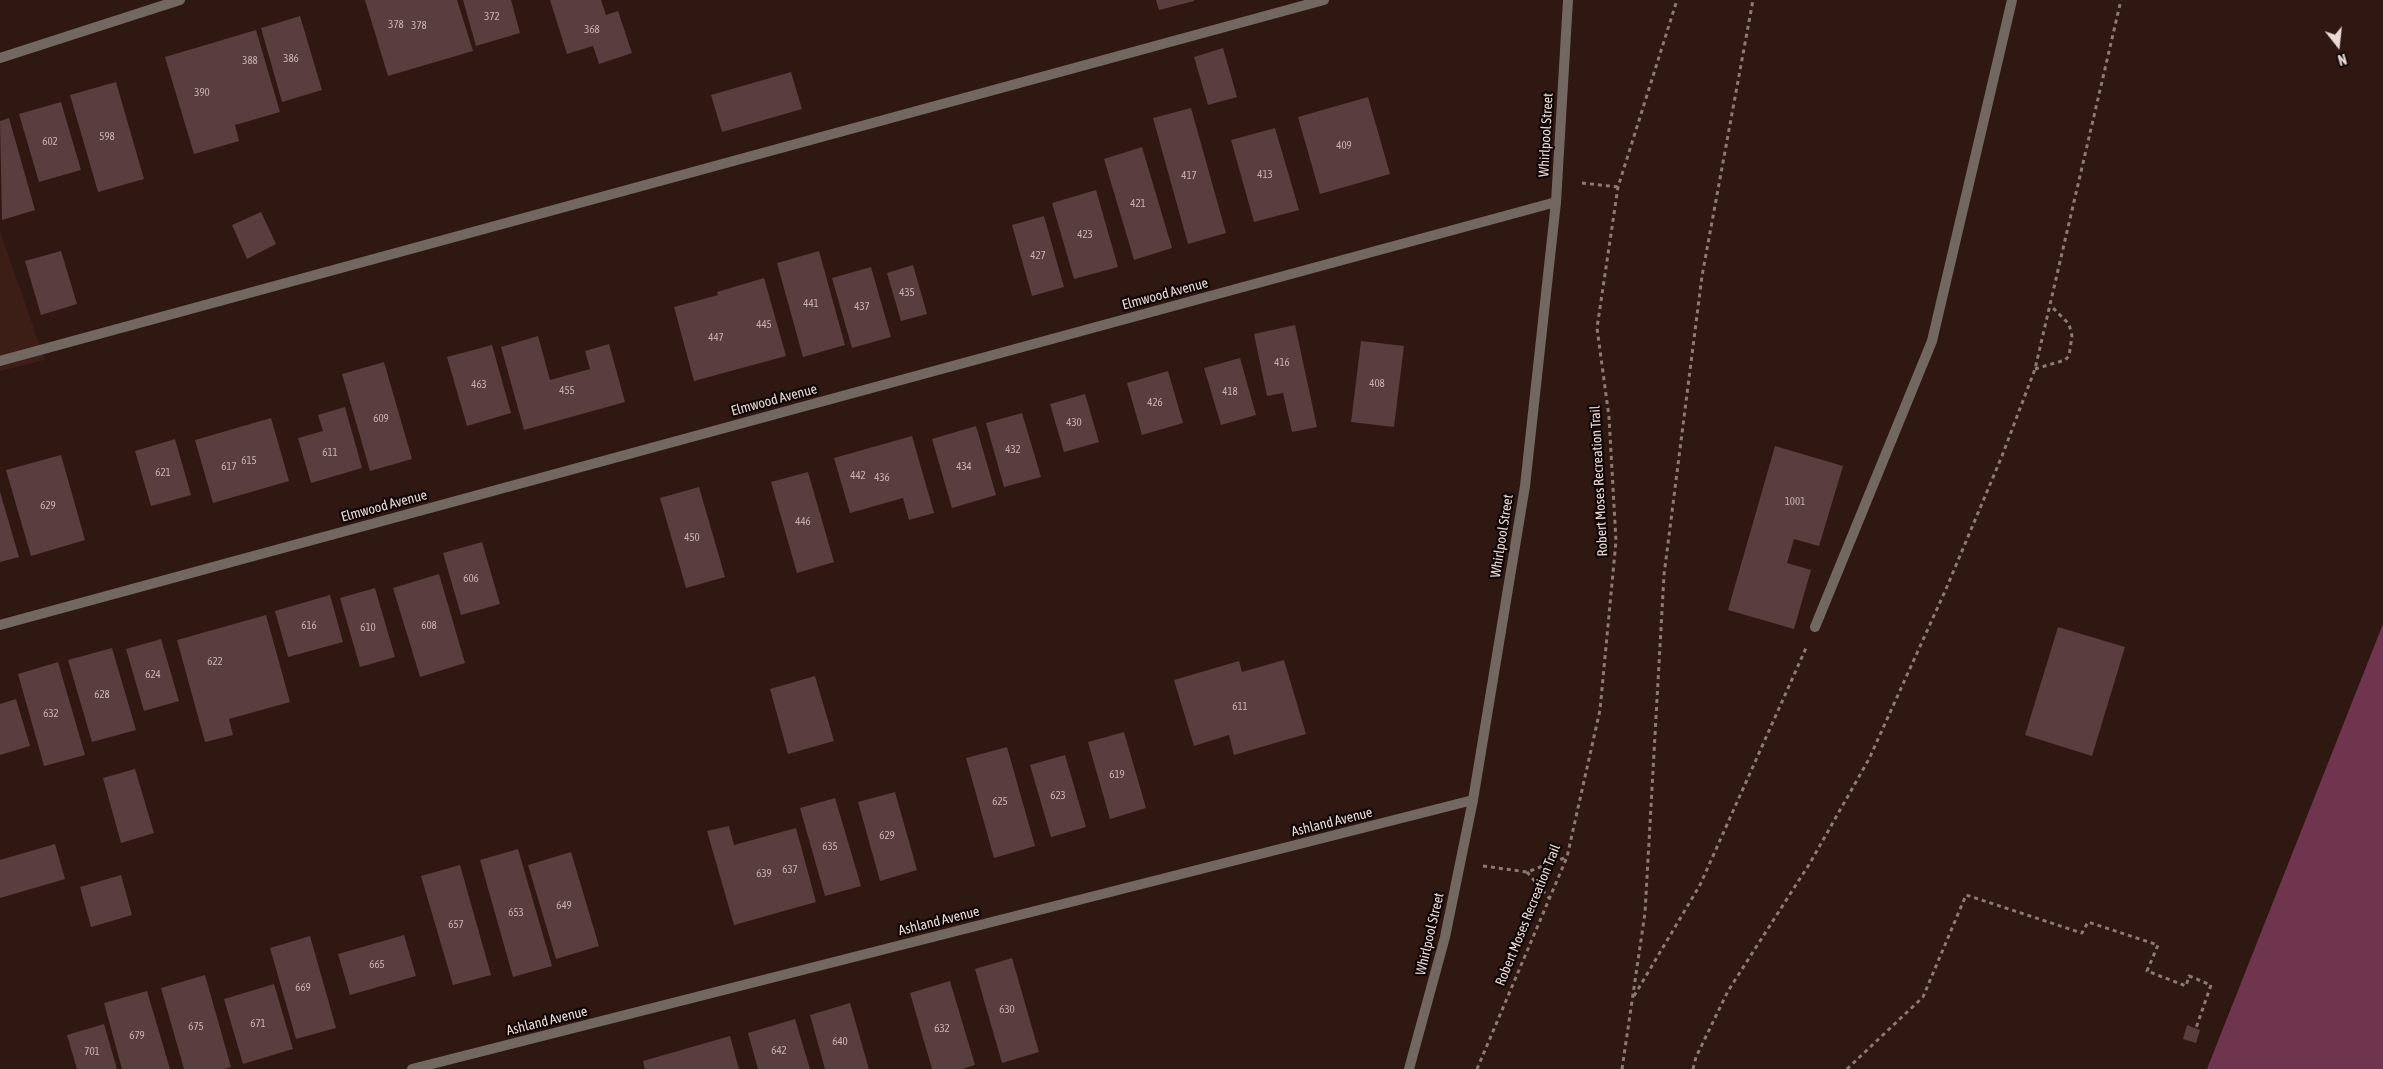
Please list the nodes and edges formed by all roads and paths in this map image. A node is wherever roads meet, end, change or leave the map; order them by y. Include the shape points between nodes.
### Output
1 (180, 0) edge
2 (1324, 0) edge
3 (1568, 0) edge
4 (1677, 0) edge
5 (1753, 0) edge
6 (2012, 0) edge
7 (2121, 0) edge
8 (0, 58) edge
9 (1558, 180) junction
10 (1618, 187) junction
11 (1556, 202) junction
12 (2051, 306) junction
13 (0, 361) edge
14 (2035, 369) junction
15 (0, 624) edge
16 (1815, 627) joint
17 (1473, 800) junction
18 (1567, 856) junction
19 (1460, 863) junction
20 (1527, 872) junction
21 (1549, 898) junction
22 (1632, 998) junction
23 (2196, 1028) dead end
24 (412, 1069) edge
25 (1409, 1069) edge
26 (1478, 1069) edge
27 (1622, 1069) edge
28 (1692, 1069) edge
29 (1848, 1069) edge

1 - 8 street
2 - 13 street
3 - 9 street, Whirlpool Street
4 - 10 path, Robert Moses Recreation Trail
5 - 22 path via 1702,276 1664,575 1645,913
6 - 16 street via 1932,341
7 - 12 path
9 - 10 path
9 - 11 street, Whirlpool Street
10 - 18 path, Robert Moses Recreation Trail via 1597,328 1609,417 1616,541 1600,710
11 - 15 street, Elmwood Avenue
11 - 17 street, Whirlpool Street via 1525,486
12 - 14 path
12 - 14 path via 2069,324 2072,336 2069,356
14 - 28 path via 1954,571 1869,759 1810,863 1728,991
16 - 22 path via 1700,885
17 - 19 street, Whirlpool Street
17 - 24 street, Ashland Avenue
18 - 20 path
18 - 21 path, Robert Moses Recreation Trail
19 - 20 path
19 - 25 street, Whirlpool Street via 1445,937
20 - 21 path
21 - 26 path, Robert Moses Recreation Trail
22 - 27 path
23 - 29 path via 2211,984 2189,976 2186,986 2148,971 2158,945 2088,922 2082,933 1966,895 1924,997

